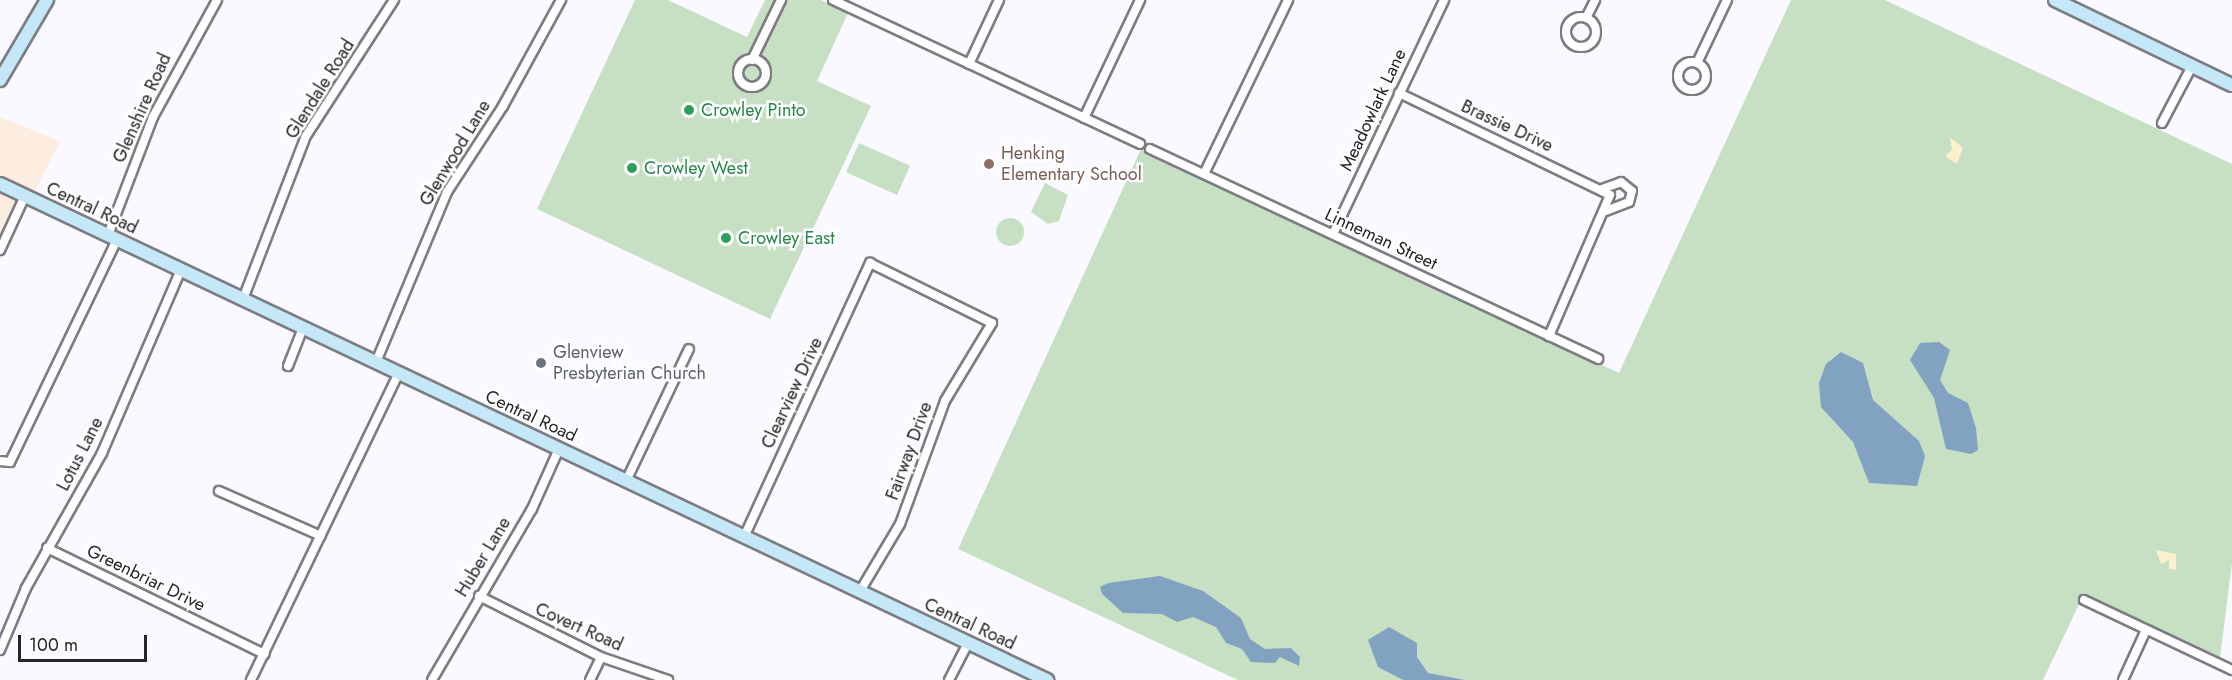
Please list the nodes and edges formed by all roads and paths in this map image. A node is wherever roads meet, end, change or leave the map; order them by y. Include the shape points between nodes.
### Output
1 (47, 0) edge
2 (217, 0) edge
3 (394, 0) edge
4 (561, 0) edge
5 (781, 0) edge
6 (833, 0) edge
7 (999, 0) edge
8 (1140, 0) edge
9 (1288, 0) edge
10 (1444, 0) edge
11 (1595, 0) edge
12 (1727, 0) edge
13 (2055, 0) edge
14 (1586, 18) dead end
15 (752, 60) dead end
16 (1697, 63) dead end
17 (969, 64) junction
18 (2192, 66) junction
19 (0, 80) edge
20 (2232, 85) edge
21 (1399, 93) junction
22 (1084, 118) junction
23 (2162, 123) dead end
24 (1140, 144) dead end
25 (1150, 149) dead end
26 (1204, 174) junction
27 (0, 184) edge
28 (1602, 189) junction
29 (25, 196) junction
30 (1608, 208) junction
31 (1333, 234) junction
32 (113, 237) junction
33 (0, 250) edge
34 (870, 263) joint
35 (181, 270) junction
36 (243, 299) junction
37 (303, 328) junction
38 (1549, 336) junction
39 (689, 349) dead end
40 (1598, 359) dead end
41 (376, 362) junction
42 (288, 366) dead end
43 (399, 373) junction
44 (559, 449) junction
45 (0, 461) edge
46 (626, 481) junction
47 (219, 491) dead end
48 (321, 536) junction
49 (744, 537) junction
50 (47, 548) junction
51 (860, 591) junction
52 (479, 596) junction
53 (2084, 600) dead end
54 (2146, 630) junction
55 (2, 639) edge
56 (968, 643) junction
57 (0, 650) edge
58 (264, 654) junction
59 (601, 657) junction
60 (2232, 670) edge
61 (251, 680) edge
62 (432, 680) edge
63 (590, 680) edge
64 (668, 680) edge
65 (949, 680) edge
66 (1047, 680) edge
67 (2123, 680) edge

1 - 19 main road
2 - 32 street, Glenshire Road via 153,117
3 - 36 street, Glendale Road via 306,136
4 - 41 street, Glenwood Lane via 503,106 447,192
5 - 15 street
6 - 17 street
7 - 17 street
8 - 22 street
9 - 26 street
10 - 21 street, Meadowlark Lane
11 - 14 street
12 - 16 street
13 - 18 main road
17 - 22 street
18 - 20 main road
18 - 23 street
21 - 28 street, Brassie Drive
21 - 31 street, Meadowlark Lane
22 - 24 street
25 - 26 street, Linneman Street
26 - 31 street, Linneman Street
27 - 29 main road, Central Road
28 - 30 street via 1610,195
28 - 30 street, Brassie Drive via 1621,182 1632,191 1626,204
29 - 32 main road, Central Road
29 - 33 street
30 - 38 street
31 - 38 street, Linneman Street
32 - 35 main road, Central Road
32 - 45 street via 10,462
34 - 49 street, Clearview Drive
34 - 51 street, Fairway Drive via 992,323 945,401 900,524
35 - 36 main road, Central Road
35 - 50 street, Lotus Lane via 102,453
36 - 37 main road, Central Road
37 - 41 main road, Central Road
37 - 42 street
38 - 40 street, Linneman Street
39 - 46 street
41 - 43 main road, Central Road
43 - 44 main road, Central Road
43 - 48 street
44 - 46 main road, Central Road
44 - 52 street, Huber Lane via 532,509
46 - 49 main road, Central Road
47 - 48 street
48 - 58 street
49 - 51 main road, Central Road
50 - 55 street, Lotus Lane
50 - 58 street, Greenbriar Drive
51 - 56 main road, Central Road
52 - 59 street, Covert Road
52 - 62 street, Huber Lane
53 - 54 street
54 - 60 street
54 - 67 street
55 - 57 street, Lotus Lane
56 - 65 street
56 - 66 main road, Central Road
58 - 61 street
59 - 63 street
59 - 64 street, Covert Road

